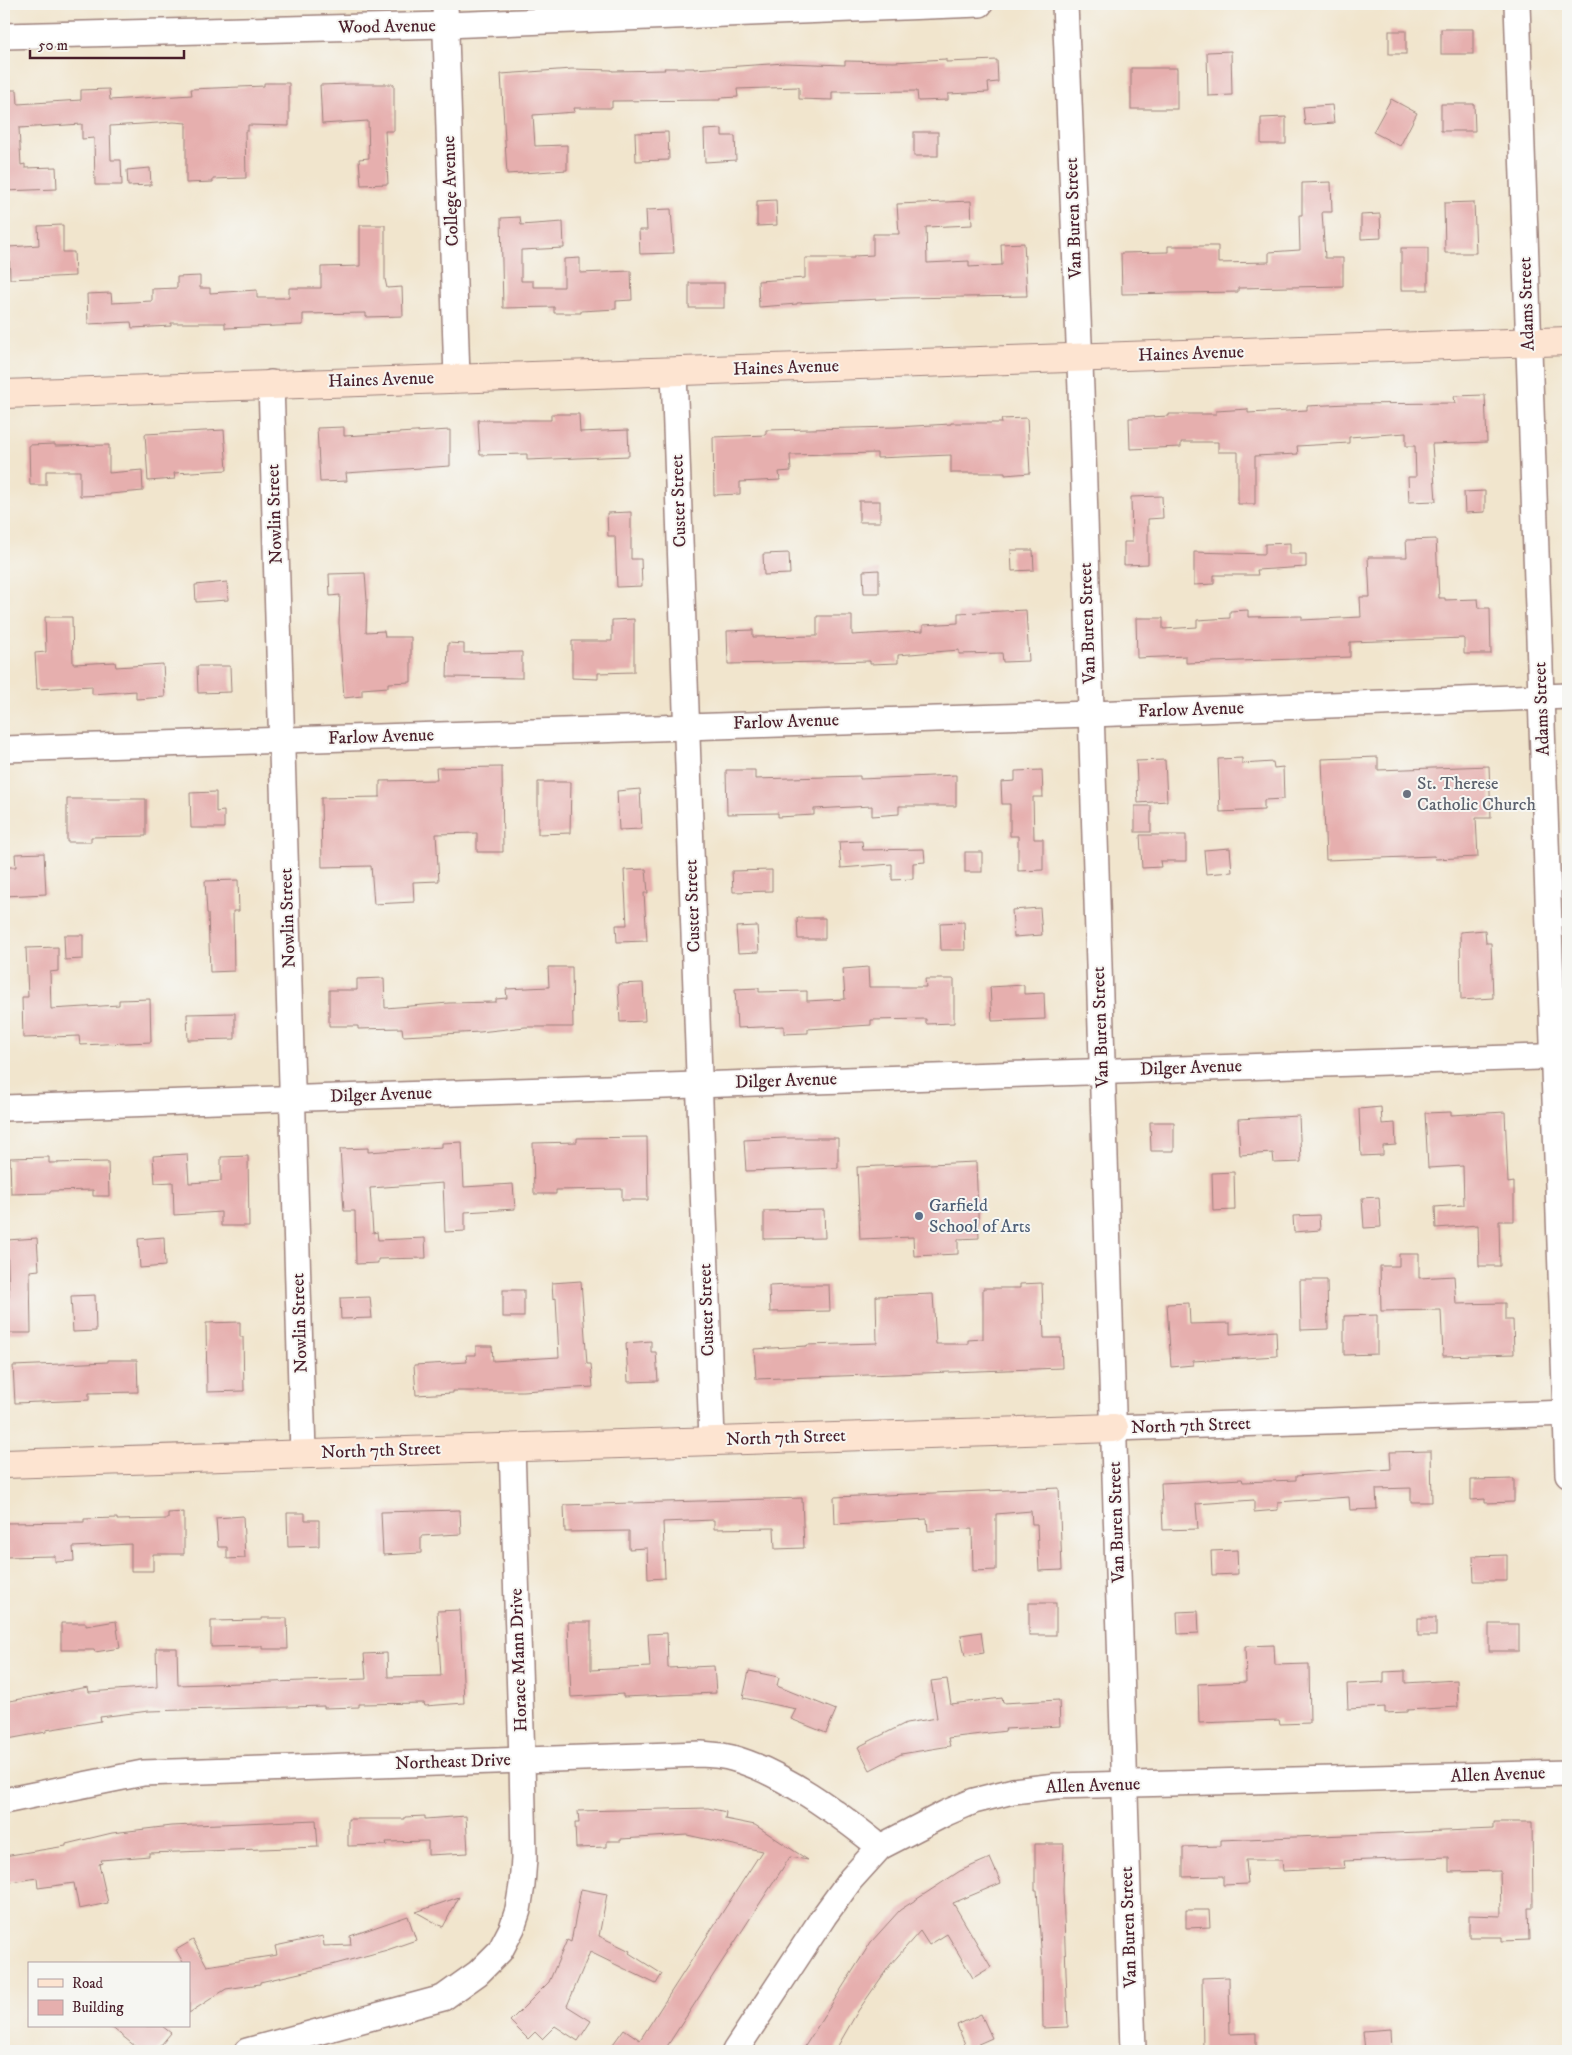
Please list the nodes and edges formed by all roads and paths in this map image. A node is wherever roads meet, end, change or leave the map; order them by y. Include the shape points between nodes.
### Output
1 (980, 4) edge
2 (1065, 4) edge
3 (1517, 4) edge
4 (445, 14) edge
5 (4, 36) edge
6 (1568, 341) edge
7 (1528, 342) junction
8 (1080, 358) junction
9 (674, 372) junction
10 (457, 378) junction
11 (271, 383) junction
12 (4, 394) edge
13 (1541, 696) junction
14 (1568, 696) edge
15 (1091, 714) junction
16 (687, 725) junction
17 (282, 740) junction
18 (4, 749) edge
19 (1561, 1057) edge
20 (1103, 1070) junction
21 (699, 1084) junction
22 (294, 1098) junction
23 (4, 1108) edge
24 (1567, 1413) edge
25 (1114, 1428) junction
26 (712, 1440) junction
27 (512, 1447) junction
28 (303, 1453) junction
29 (4, 1464) edge
30 (1568, 1474) edge
31 (522, 1760) junction
32 (1568, 1773) edge
33 (1125, 1785) junction
34 (4, 1801) edge
35 (880, 1847) junction
36 (247, 2051) edge
37 (735, 2051) edge
38 (1134, 2051) edge

1 - 4 street, Wood Avenue
2 - 8 street, Van Buren Street
3 - 7 street, Adams Street
4 - 5 street, Wood Avenue
4 - 10 street, College Avenue
6 - 7 main road, Haines Avenue
7 - 8 main road, Haines Avenue
7 - 13 street, Adams Street
8 - 9 main road, Haines Avenue
8 - 15 street, Van Buren Street
9 - 10 main road, Haines Avenue
9 - 16 street, Custer Street
10 - 11 main road, Haines Avenue
11 - 12 main road, Haines Avenue
11 - 17 street, Nowlin Street
13 - 14 street, Farlow Avenue
13 - 15 street, Farlow Avenue
13 - 19 street, Adams Street
15 - 16 street, Farlow Avenue
15 - 20 street, Van Buren Street
16 - 17 street, Farlow Avenue
16 - 21 street, Custer Street
17 - 18 street, Farlow Avenue
17 - 22 street, Nowlin Street
19 - 20 street, Dilger Avenue
19 - 24 street, Adams Street
20 - 21 street, Dilger Avenue
20 - 25 street, Van Buren Street
21 - 22 street, Dilger Avenue
21 - 26 street, Custer Street
22 - 23 street, Dilger Avenue
22 - 28 street, Nowlin Street
24 - 25 street, North 7th Street
24 - 30 street, Adams Street
25 - 26 main road, North 7th Street
25 - 33 street, Van Buren Street
26 - 27 main road, North 7th Street
27 - 28 main road, North 7th Street
27 - 31 street, Horace Mann Drive
28 - 29 main road, North 7th Street
31 - 34 street, Northeast Drive via 144,1772
31 - 35 street, Northeast Drive via 701,1754 731,1758 762,1769 800,1790
31 - 36 street, Horace Mann Drive via 522,1885 518,1910 500,1951 443,1998
32 - 33 street, Allen Avenue
33 - 35 street, Allen Avenue via 1056,1786 1013,1791 974,1801
33 - 38 street, Van Buren Street
35 - 37 street, Allen Avenue via 850,1879

